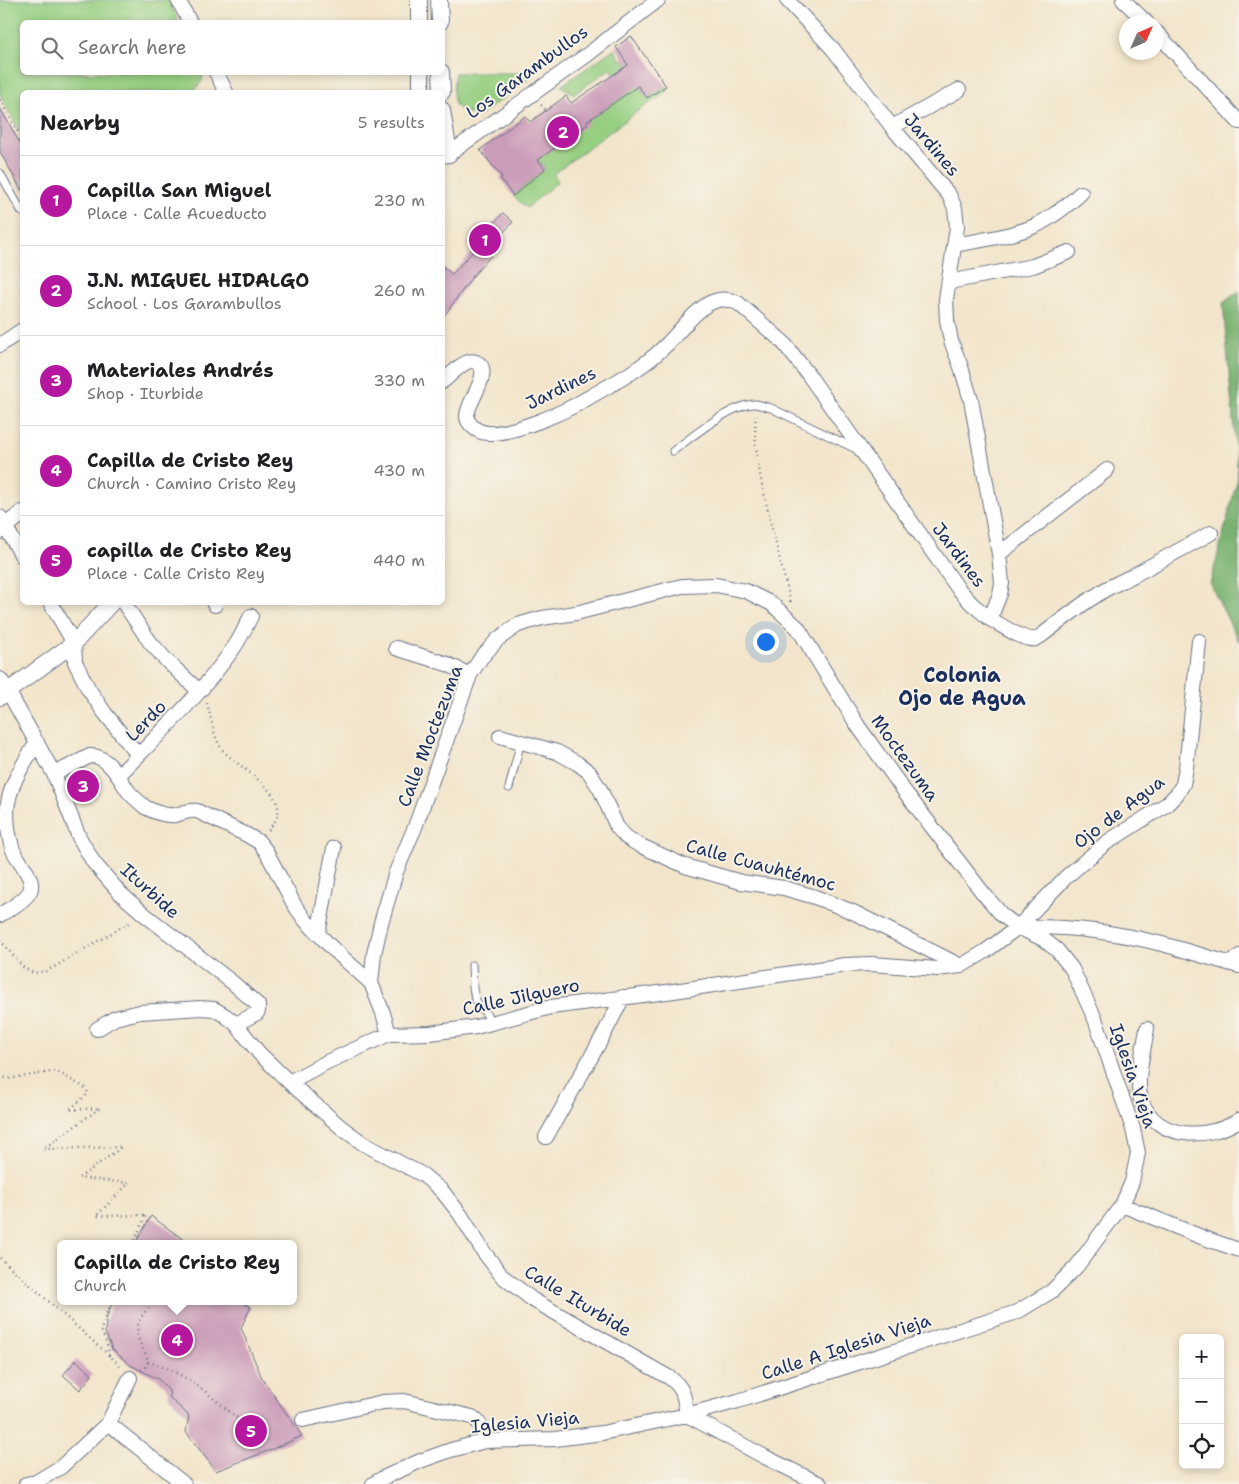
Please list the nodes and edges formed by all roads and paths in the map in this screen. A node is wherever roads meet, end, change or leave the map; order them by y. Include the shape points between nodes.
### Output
1 (178, 0) edge
2 (419, 0) edge
3 (440, 0) edge
4 (658, 0) edge
5 (786, 0) edge
6 (1122, 0) edge
7 (1138, 15) edge
8 (189, 20) edge
9 (419, 20) edge
10 (440, 20) edge
11 (1164, 39) edge
12 (218, 75) edge
13 (421, 75) edge
14 (441, 75) edge
15 (225, 90) edge
16 (421, 90) edge
17 (442, 90) edge
18 (960, 90) dead end
19 (0, 100) edge
20 (1239, 122) edge
21 (892, 127) junction
22 (20, 136) edge
23 (446, 154) edge
24 (0, 173) edge
25 (1082, 193) dead end
26 (20, 208) edge
27 (954, 245) junction
28 (1069, 252) dead end
29 (949, 282) junction
30 (20, 331) edge
31 (0, 346) edge
32 (445, 379) edge
33 (756, 404) junction
34 (673, 451) dead end
35 (864, 452) junction
36 (1107, 470) dead end
37 (20, 514) edge
38 (2, 525) edge
39 (1211, 532) dead end
40 (20, 553) edge
41 (999, 554) junction
42 (772, 604) joint
43 (52, 605) edge
44 (109, 605) edge
45 (125, 605) edge
46 (251, 616) dead end
47 (990, 619) junction
48 (798, 628) junction
49 (1199, 641) dead end
50 (74, 643) junction
51 (396, 648) dead end
52 (470, 675) junction
53 (3, 689) edge
54 (199, 691) junction
55 (500, 736) dead end
56 (521, 741) junction
57 (36, 742) junction
58 (138, 755) junction
59 (54, 774) junction
60 (119, 775) junction
61 (509, 788) dead end
62 (259, 842) junction
63 (334, 848) dead end
64 (144, 914) junction
65 (0, 916) edge
66 (1018, 927) junction
67 (318, 934) junction
68 (0, 940) edge
69 (1239, 954) edge
70 (472, 965) dead end
71 (1233, 965) edge
72 (961, 966) junction
73 (371, 983) junction
74 (623, 997) junction
75 (492, 1022) junction
76 (236, 1024) junction
77 (97, 1029) dead end
78 (1147, 1030) dead end
79 (389, 1034) junction
80 (0, 1076) edge
81 (288, 1082) junction
82 (1239, 1120) edge
83 (546, 1137) dead end
84 (1122, 1205) junction
85 (135, 1240) edge
86 (1239, 1250) edge
87 (0, 1258) edge
88 (111, 1305) edge
89 (152, 1305) edge
90 (174, 1305) edge
91 (1017, 1312) joint
92 (180, 1313) dead end
93 (110, 1357) junction
94 (148, 1362) junction
95 (130, 1378) junction
96 (687, 1415) junction
97 (303, 1420) dead end
98 (108, 1423) junction
99 (248, 1427) dead end
100 (485, 1441) junction
101 (26, 1484) edge
102 (184, 1484) edge
103 (373, 1484) edge
104 (820, 1484) edge

1 - 8 street
2 - 9 street
3 - 10 street
4 - 23 street, Los Garambullos via 587,55
5 - 21 street, Jardines via 833,49
6 - 7 street
11 - 20 street
12 - 15 street
13 - 16 street
14 - 17 street
18 - 21 street
19 - 22 path
21 - 27 street, Jardines via 949,195 955,208 957,227
24 - 26 lane
25 - 27 street via 1037,225
27 - 29 street, Jardines
28 - 29 street via 1033,266
29 - 41 street, Jardines via 946,320 971,400
30 - 31 street
32 - 35 street, Jardines via 464,363 473,360 479,363 483,369 482,378 469,407 467,417 470,425 478,431 490,433 518,429 575,406 641,366 706,306 716,300 728,300 738,303 783,342
33 - 34 lane via 731,411
33 - 35 lane via 772,408
33 - 48 path via 757,460
35 - 47 street, Jardines via 957,587
36 - 41 street
37 - 38 street
38 - 40 street
39 - 47 street via 1106,589 1035,639 1027,639
41 - 47 street, Jardines via 1002,583
42 - 48 street, Moctezuma
42 - 52 street, Calle Moctezuma via 746,590 716,585 682,586 576,613 542,618 518,625 498,639
43 - 50 street
44 - 50 street
45 - 54 street via 150,642
46 - 54 street, Lerdo via 235,645
48 - 66 street, Moctezuma via 858,726 906,792 983,893
49 - 66 street, Ojo de Agua via 1186,768 1177,794 1167,804 1106,843 1066,877
50 - 53 street
50 - 58 street via 75,662 88,688
51 - 52 street
52 - 73 street, Calle Moctezuma via 396,872 379,930
53 - 57 street, Iturbide
54 - 58 street, Lerdo
54 - 62 path via 222,748 263,784 277,804 278,815
55 - 56 street, Calle Cuauhtémoc
56 - 61 lane
56 - 72 street, Calle Cuauhtémoc via 558,752 589,772 617,827 639,845 685,866 741,882 784,888 815,897 853,912
57 - 59 street, Iturbide
57 - 65 street via 18,772 7,812 13,850 31,883 30,891
58 - 60 street, Lerdo
59 - 60 street via 95,755
59 - 64 street, Iturbide via 79,837 94,863
60 - 62 street via 135,799 147,808 162,815 191,810 205,813
62 - 67 street via 295,906
63 - 67 street
64 - 68 path via 47,971 33,973 23,967
64 - 76 street, Iturbide via 258,1005 257,1013
66 - 71 street via 1054,926 1097,931 1160,944
66 - 72 street, Calle Jilguero
66 - 84 street, Iglesia Vieja via 1057,950 1072,969 1094,1019 1133,1129 1138,1153 1132,1182
67 - 73 street
69 - 71 street
70 - 75 lane via 475,999
72 - 74 street, Calle Jilguero via 937,969 845,965
73 - 79 street
74 - 75 street, Calle Jilguero via 552,1006
74 - 83 street
75 - 79 street, Calle Jilguero via 430,1033
76 - 77 street via 214,1009 201,1008 140,1012 115,1018
76 - 81 street
78 - 82 street via 1139,1082 1142,1102 1161,1126 1179,1133 1210,1133
79 - 81 street
80 - 85 path via 8,1079 56,1070 87,1089 88,1094 69,1110 100,1108 43,1149 122,1147 79,1178 129,1183 96,1216 146,1215
81 - 96 street, Calle Iturbide via 364,1144 423,1175 442,1190 502,1276 533,1300 678,1384 683,1392
84 - 86 street
84 - 91 street, Iglesia Vieja via 1077,1266 1052,1291
87 - 93 path
88 - 93 path via 101,1330
89 - 94 path via 140,1320 138,1335
90 - 92 path
91 - 96 street, Calle A Iglesia Vieja
93 - 95 path via 128,1372
94 - 95 path
94 - 99 path via 172,1369 187,1378
95 - 98 street
96 - 100 street, Iglesia Vieja via 555,1439
96 - 104 street
97 - 100 street via 382,1402 404,1401 472,1417 478,1420
98 - 101 street via 61,1467 36,1482
98 - 102 street
100 - 103 street, Iglesia Vieja via 420,1461

